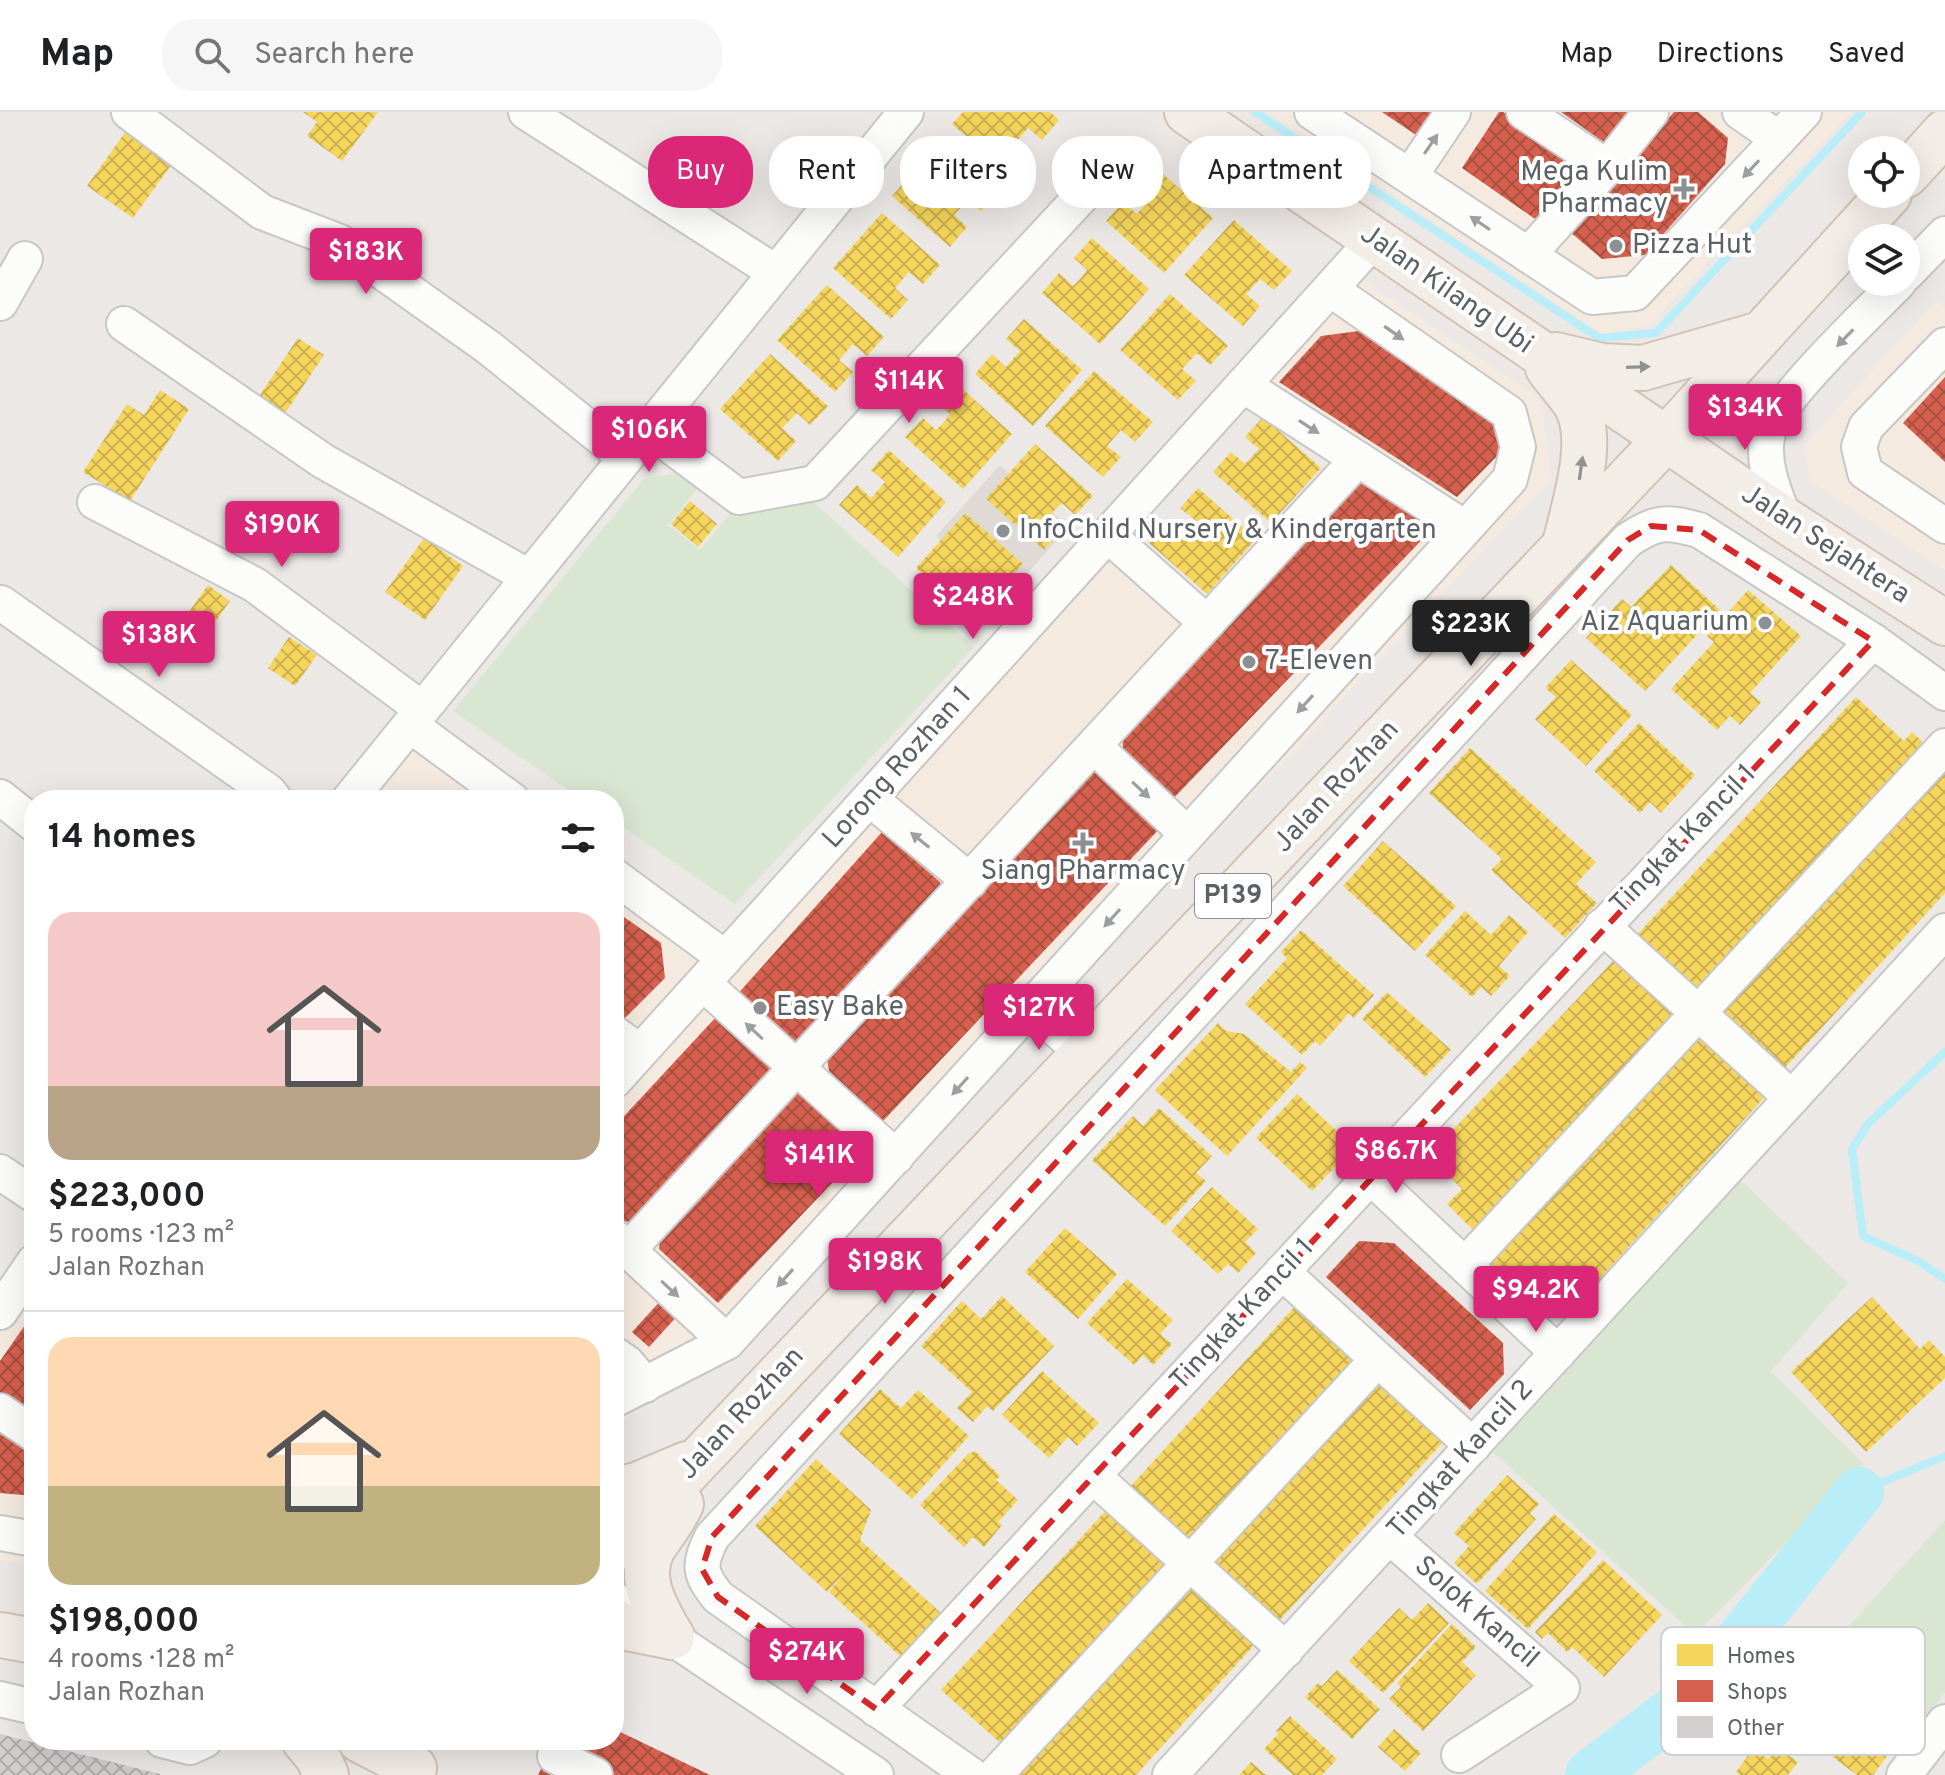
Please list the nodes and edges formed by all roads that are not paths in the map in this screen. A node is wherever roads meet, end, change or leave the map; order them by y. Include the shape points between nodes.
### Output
1 (129, 112) edge
2 (526, 112) edge
3 (906, 112) edge
4 (1187, 112) edge
5 (1312, 112) edge
6 (1453, 112) edge
7 (1524, 112) edge
8 (1651, 112) edge
9 (1740, 112) edge
10 (1804, 112) edge
11 (1945, 132) edge
12 (1779, 139) junction
13 (1920, 160) edge
14 (1607, 167) junction
15 (1410, 176) junction
16 (1071, 208) edge
17 (1876, 208) edge
18 (1945, 234) edge
19 (1374, 240) junction
20 (1528, 255) junction
21 (25, 259) dead end
22 (1920, 260) edge
23 (775, 272) junction
24 (1330, 289) junction
25 (1885, 296) edge
26 (0, 303) edge
27 (124, 324) dead end
28 (1762, 333) junction
29 (1945, 345) edge
30 (1534, 350) junction
31 (1243, 385) junction
32 (648, 429) junction
33 (1666, 439) junction
34 (625, 457) junction
35 (1358, 459) junction
36 (95, 502) dead end
37 (1785, 520) junction
38 (1945, 526) edge
39 (1465, 528) junction
40 (1108, 535) junction
41 (1565, 544) junction
42 (529, 577) junction
43 (1, 603) edge
44 (1207, 623) junction
45 (1945, 623) edge
46 (1873, 641) junction
47 (1945, 693) edge
48 (416, 717) junction
49 (1094, 746) junction
50 (1945, 746) edge
51 (266, 790) edge
52 (357, 790) edge
53 (500, 790) edge
54 (0, 797) edge
55 (870, 799) junction
56 (24, 816) edge
57 (1187, 834) junction
58 (970, 881) junction
59 (624, 883) edge
60 (1602, 926) junction
61 (1945, 931) edge
62 (725, 958) junction
63 (704, 984) junction
64 (1030, 1007) junction
65 (1699, 1013) junction
66 (627, 1043) edge
67 (1091, 1045) junction
68 (797, 1070) junction
69 (1138, 1073) junction
70 (1792, 1098) junction
71 (896, 1157) junction
72 (0, 1172) edge
73 (1372, 1178) junction
74 (24, 1188) edge
75 (624, 1241) edge
76 (624, 1247) edge
77 (1465, 1265) junction
78 (1282, 1272) junction
79 (24, 1284) edge
80 (0, 1312) edge
81 (727, 1342) junction
82 (1558, 1353) junction
83 (1377, 1360) junction
84 (624, 1361) edge
85 (645, 1385) junction
86 (624, 1395) edge
87 (0, 1411) edge
88 (24, 1427) edge
89 (1473, 1446) junction
90 (697, 1461) junction
91 (1093, 1476) junction
92 (624, 1488) edge
93 (0, 1533) edge
94 (24, 1537) edge
95 (1390, 1537) junction
96 (624, 1538) edge
97 (1190, 1563) junction
98 (624, 1606) edge
99 (624, 1626) edge
100 (0, 1635) edge
101 (672, 1637) junction
102 (24, 1639) edge
103 (1286, 1650) junction
104 (0, 1699) edge
105 (24, 1705) edge
106 (876, 1709) junction
107 (1945, 1722) edge
108 (1925, 1748) edge
109 (312, 1750) edge
110 (389, 1750) edge
111 (1459, 1755) dead end
112 (1919, 1755) edge
113 (555, 1756) dead end
114 (420, 1761) edge
115 (326, 1775) edge
116 (595, 1775) edge
117 (876, 1775) edge
118 (971, 1775) edge
119 (995, 1775) edge
120 (1170, 1775) edge
121 (1904, 1775) edge

1 - 34 street via 262,212 340,242 488,347
2 - 23 street
3 - 23 street
4 - 19 main road, Jalan Kilang Ubi
5 - 15 street
15 -> 6 street
7 - 14 street
8 - 14 street
9 - 12 street
10 - 12 street
11 - 13 main road
12 -> 20 street via 1635,293 1592,297
14 - 20 street
20 -> 15 street
16 - 32 street via 815,483 739,497
17 - 28 main road, Jalan Rozhan / P139
18 - 22 street
19 - 24 street, Lorong Rozhan 1
19 - 30 main road, Jalan Kilang Ubi
21 - 26 street
23 - 32 street
24 - 31 street, Lorong Rozhan 1
24 -> 39 street via 1509,413 1518,447 1510,479
25 -> 37 street via 1790,395 1774,419 1766,456
27 - 42 street via 323,461
30 -> 28 main road via 1602,366 1643,368
28 - 33 main road, Jalan Rozhan / P139
29 - 38 street via 1866,427 1859,447 1865,472
30 - 33 main road, Jalan Kilang Ubi
41 -> 30 main road via 1584,434 1576,405
31 -> 35 street
31 - 40 street, Lorong Rozhan 1
32 - 34 street
33 - 37 main road, Jalan Sejahtera
33 - 41 main road, Jalan Rozhan / P139
34 - 42 street
35 - 39 street
35 - 44 street
36 - 48 street via 255,585
37 - 45 main road, Jalan Sejahtera
39 -> 57 street
40 - 44 street
40 - 55 street, Lorong Rozhan 1
41 - 67 main road, Jalan Rozhan / P139
42 - 48 street
43 - 51 street
44 - 49 street
46 - 47 street, Jalan Rozhan
46 - 60 street, Tingkat Kancil 1
46 - 69 street, Jalan Rozhan via 1699,530 1674,523 1651,526 1628,540
48 - 52 street
48 - 53 street
49 -> 57 street
49 - 58 street
50 - 65 street
54 - 56 street
58 -> 55 street
55 - 62 street, Lorong Rozhan 1
57 -> 64 street
58 - 68 street
59 - 62 street
60 - 65 street
60 - 73 street, Tingkat Kancil 1
61 - 70 street, Tingkat Kancil 2
62 - 63 street, Lorong Rozhan 1
63 - 66 street, Lorong Rozhan 1
68 -> 63 street
64 - 67 street
64 -> 71 street
65 - 70 street
65 - 77 street
67 - 69 street
67 - 90 main road, Jalan Rozhan / P139
68 - 71 street
68 - 75 street
69 - 106 street, Jalan Rozhan via 712,1537 703,1556 706,1582 718,1597
70 - 82 street, Tingkat Kancil 2
71 -> 81 street
72 - 74 street
73 - 77 street
73 - 78 street, Tingkat Kancil 1
76 -> 81 street
77 - 82 street
78 - 83 street
78 - 91 street, Tingkat Kancil 1
79 - 80 street
81 - 85 street
82 - 89 street, Tingkat Kancil 2
83 - 89 street
83 - 97 street
84 - 85 street
85 - 86 street
87 - 88 street
89 - 95 street, Tingkat Kancil 2
90 - 92 main road
90 - 96 main road, Jalan Rozhan / P139
90 - 101 main road via 673,1523 646,1564 655,1609
91 - 97 street
91 - 106 street, Tingkat Kancil 1
93 - 94 street
95 - 103 street, Tingkat Kancil 2
95 - 111 street, Solok Kancil via 1562,1688
97 - 103 street
97 - 119 street
98 - 101 street
99 - 101 main road
100 - 102 main road
101 - 117 street
103 - 120 street, Tingkat Kancil 2
104 - 105 street
106 - 118 street
107 - 108 street
109 - 115 main road
110 - 114 main road
112 - 121 street
113 - 116 street

